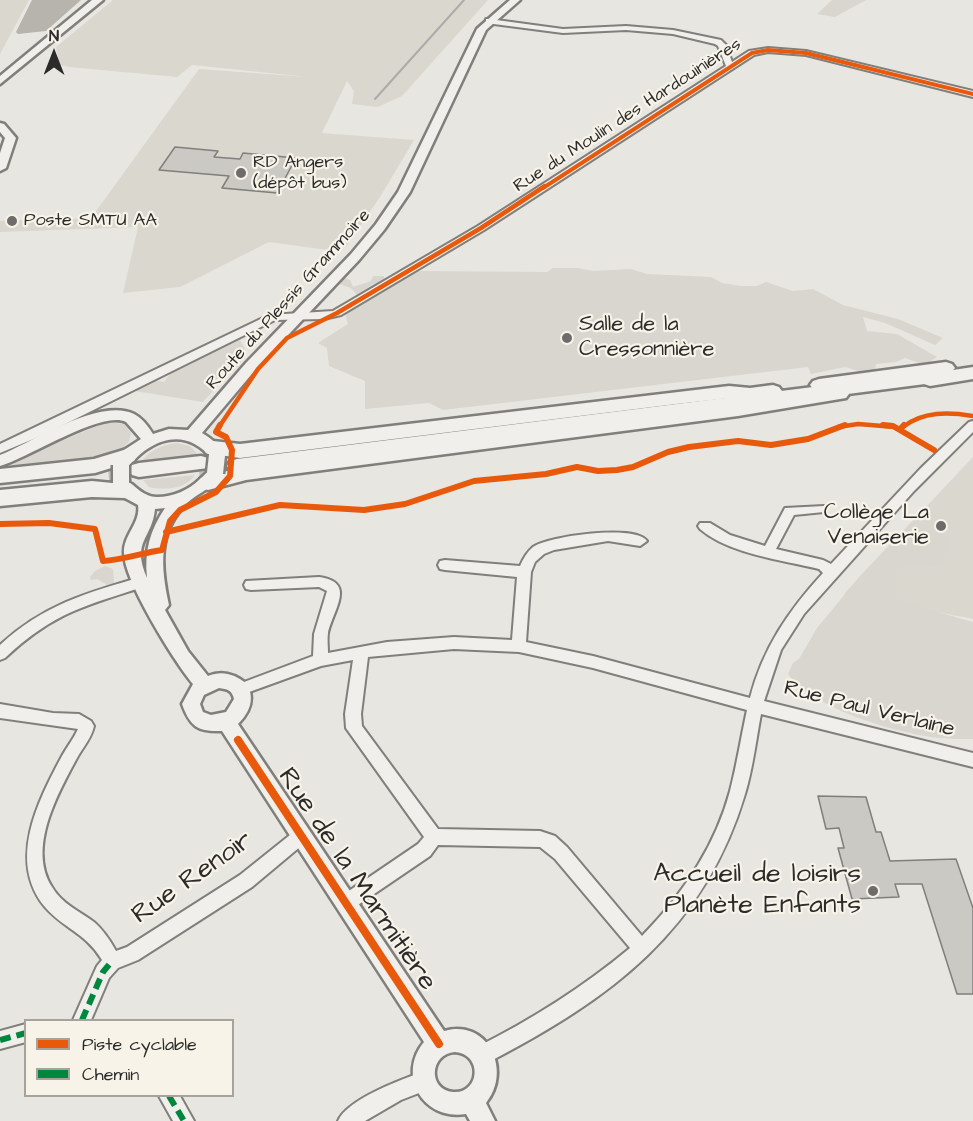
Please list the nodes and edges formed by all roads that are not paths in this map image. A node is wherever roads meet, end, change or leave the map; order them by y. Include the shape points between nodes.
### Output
1 (98, 0) edge
2 (515, 0) edge
3 (489, 21) junction
4 (730, 67) junction
5 (16, 70) junction
6 (0, 81) edge
7 (0, 87) edge
8 (973, 94) edge
9 (0, 126) edge
10 (0, 138) edge
11 (8, 148) junction
12 (0, 168) edge
13 (300, 316) junction
14 (973, 365) edge
15 (973, 373) edge
16 (949, 376) junction
17 (750, 394) junction
18 (973, 425) edge
19 (192, 435) junction
20 (149, 440) junction
21 (0, 449) edge
22 (0, 461) edge
23 (209, 465) junction
24 (124, 474) junction
25 (0, 476) edge
26 (0, 483) edge
27 (0, 488) edge
28 (0, 498) edge
29 (182, 499) junction
30 (145, 501) junction
31 (819, 509) dead end
32 (705, 526) dead end
33 (640, 541) dead end
34 (769, 550) junction
35 (445, 565) dead end
36 (524, 572) junction
37 (832, 572) junction
38 (141, 582) junction
39 (251, 585) dead end
40 (165, 623) junction
41 (519, 646) junction
42 (361, 652) junction
43 (0, 654) edge
44 (320, 660) junction
45 (204, 685) junction
46 (241, 689) junction
47 (755, 705) junction
48 (0, 711) edge
49 (226, 721) junction
50 (973, 760) edge
51 (301, 836) junction
52 (434, 837) junction
53 (346, 903) junction
54 (643, 950) junction
55 (112, 961) junction
56 (82, 1019) edge
57 (24, 1034) edge
58 (0, 1040) edge
59 (439, 1044) junction
60 (482, 1055) junction
61 (425, 1081) junction
62 (170, 1097) edge
63 (471, 1100) junction
64 (184, 1121) edge
65 (348, 1121) edge
66 (483, 1121) edge

1 - 5 street
2 - 3 street, Route du Plessis Grammoire
3 - 4 street via 562,31 626,28 673,32 718,42
3 - 13 street, Route du Plessis Grammoire via 394,208
4 - 8 street, Rue du Moulin des Hardouinières via 759,51 792,51
4 - 13 street, Rue du Moulin des Hardouinières via 482,228 337,313
5 - 6 street
5 - 7 street
9 - 11 street via 11,138
10 - 11 street
11 - 12 street
13 - 19 street, Route du Plessis Grammoire
13 - 21 street, Rue du Moulin des Hardouinières via 273,317
14 - 17 main road
15 - 16 main road
16 - 17 highway via 238,462
16 - 23 main road via 738,410 246,472
17 - 23 main road via 729,392 240,451
18 - 37 street
19 - 20 street
19 - 23 street via 204,440
20 - 22 street via 130,418 112,415
20 - 24 street
23 - 24 highway
23 - 29 street via 197,492
24 - 25 highway via 95,466
24 - 26 highway
24 - 27 highway
24 - 28 highway via 92,489
24 - 30 street via 134,496
29 - 30 street
29 - 40 street via 162,522 154,552 155,581
30 - 38 street via 148,516 137,532 131,555
31 - 34 street via 789,511
32 - 34 street via 728,541
33 - 36 street via 608,536 552,545 535,554
34 - 37 street via 823,565
35 - 36 street
36 - 41 street
37 - 47 street via 774,649
38 - 40 street
38 - 43 street via 85,597 48,614
39 - 44 street via 319,582 334,589 321,634
40 - 45 street via 179,651
41 - 42 street, Rue Paul Verlaine via 432,643
41 - 47 street, Rue Paul Verlaine
42 - 44 street, Rue Paul Verlaine
42 - 52 street via 354,728
44 - 46 street, Rue Paul Verlaine
45 - 46 street via 224,680
45 - 49 street via 191,704 196,717 209,724
46 - 49 street via 243,703 234,717
47 - 50 street, Rue Paul Verlaine
47 - 54 street via 737,792 714,851 675,914
48 - 55 street via 79,721 86,726 45,810 37,835 36,870 51,903 88,929
49 - 51 street, Rue de la Marmitière
51 - 53 street, Rue de la Marmitière
51 - 55 street, Rue Renoir via 246,881 132,954
52 - 53 street via 424,850
52 - 54 street via 549,842
53 - 59 street, Rue de la Marmitière
54 - 60 street via 570,1007
55 - 56 street
57 - 58 street
59 - 60 street via 464,1040
59 - 61 street via 426,1060
60 - 63 street via 485,1078
61 - 63 street via 443,1103 457,1105
61 - 65 street via 400,1090
62 - 64 street
63 - 66 street

